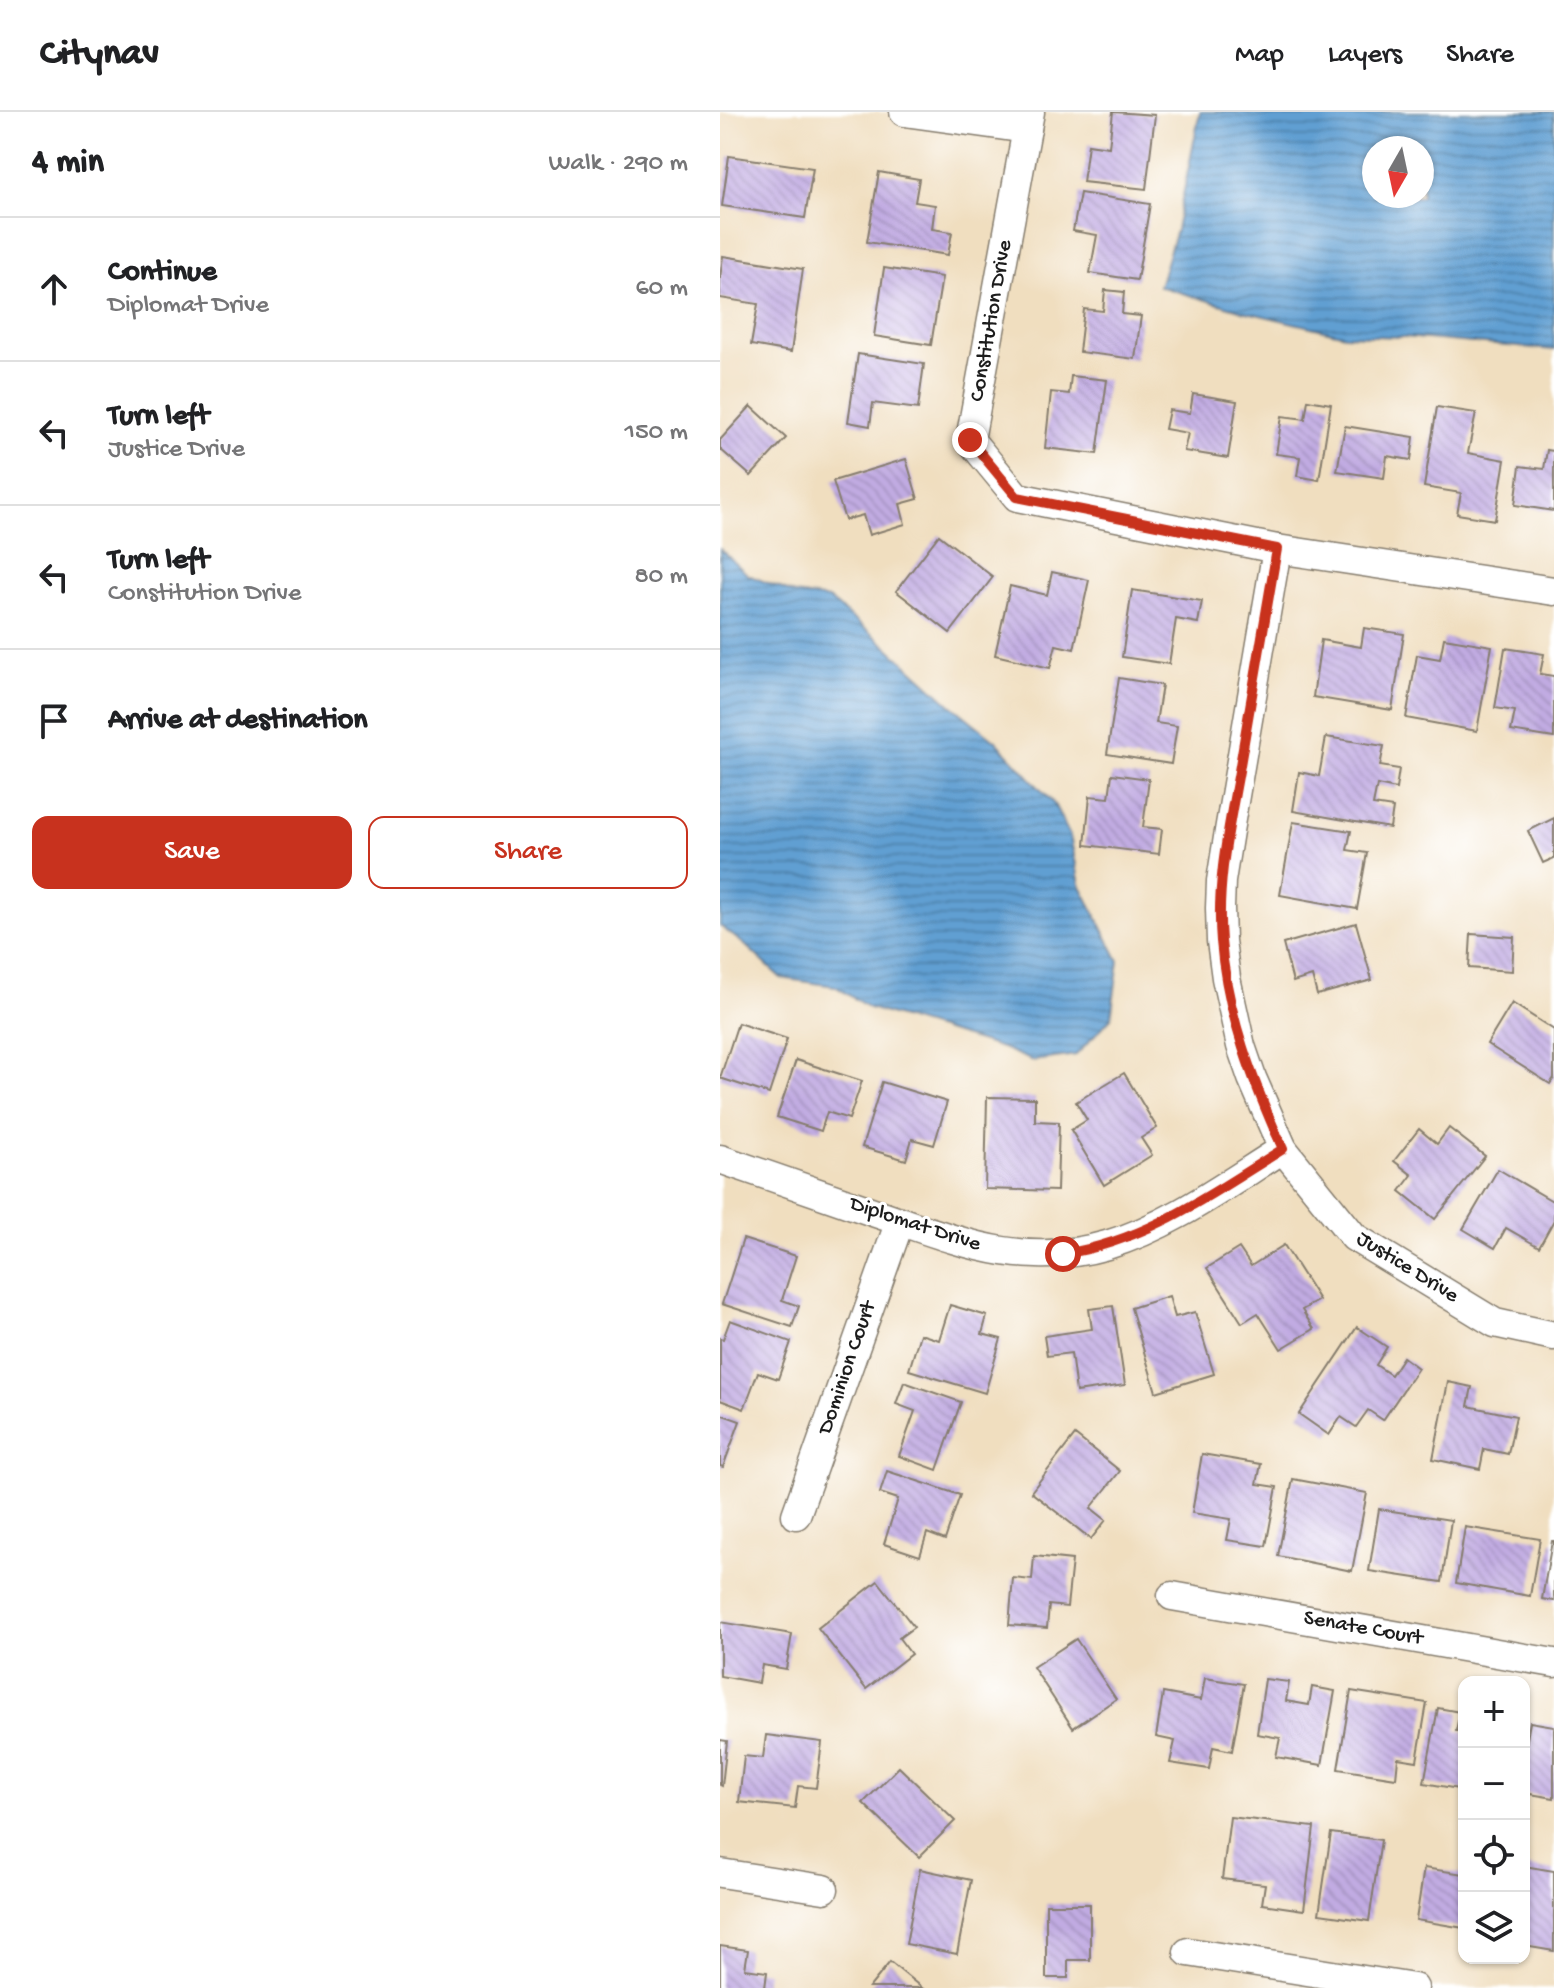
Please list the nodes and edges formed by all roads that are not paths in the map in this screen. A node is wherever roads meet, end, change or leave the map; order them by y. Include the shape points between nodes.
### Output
1 (904, 112) edge
2 (1028, 120) edge
3 (1277, 549) junction
4 (1554, 591) edge
5 (1283, 1149) junction
6 (720, 1159) edge
7 (900, 1221) junction
8 (1554, 1336) edge
9 (796, 1515) dead end
10 (1172, 1596) dead end
11 (1554, 1663) edge
12 (720, 1873) edge
13 (824, 1889) dead end
14 (1188, 1952) dead end
15 (1414, 1988) edge

1 - 2 street
2 - 3 street, Constitution Drive via 970,440 1017,497
3 - 4 street, Constitution Drive
3 - 5 street, Justice Drive via 1220,908 1226,978 1241,1046
5 - 7 street, Diplomat Drive via 1169,1219 1083,1251 991,1251
5 - 8 street, Justice Drive via 1354,1237 1495,1323
6 - 7 street, Diplomat Drive
7 - 9 street, Dominion Court
10 - 11 street, Senate Court
12 - 13 street
14 - 15 street

